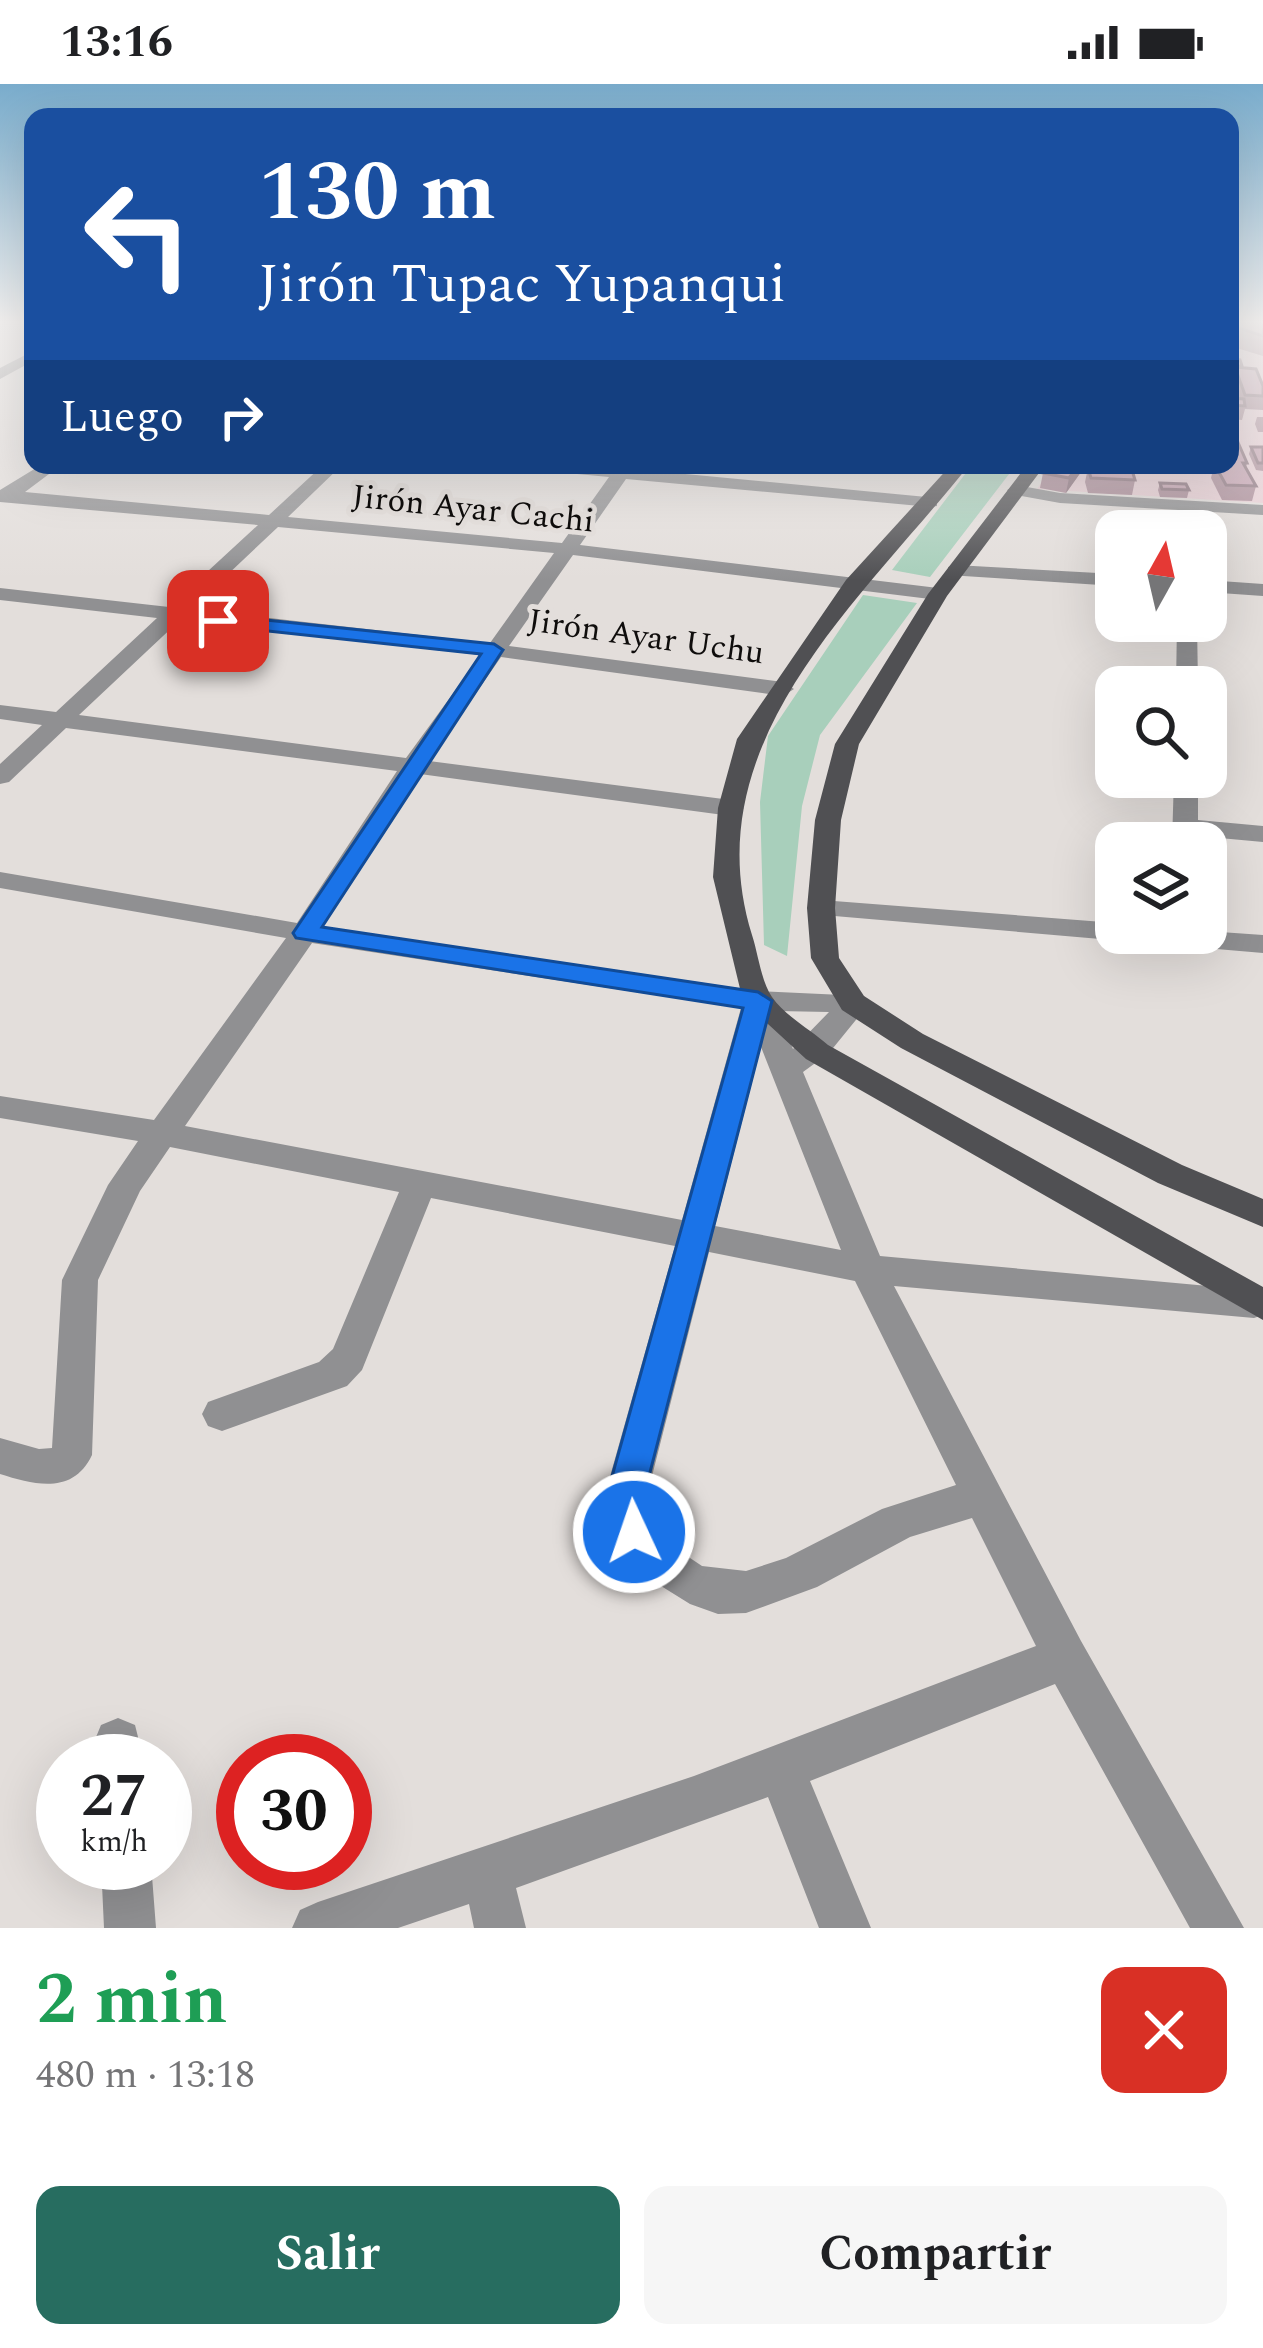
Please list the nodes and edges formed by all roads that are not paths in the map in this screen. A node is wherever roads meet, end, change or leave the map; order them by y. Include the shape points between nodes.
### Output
1 (24, 471) edge
2 (36, 474) edge
3 (323, 474) edge
4 (620, 474) edge
5 (671, 474) edge
6 (953, 474) edge
7 (1029, 474) edge
8 (1016, 490) junction
9 (2, 494) edge
10 (931, 502) junction
11 (1187, 507) joint
12 (1263, 510) edge
13 (273, 518) junction
14 (568, 549) junction
15 (955, 571) junction
16 (1095, 579) edge
17 (853, 584) junction
18 (1227, 587) edge
19 (1263, 590) edge
20 (0, 594) edge
21 (938, 594) junction
22 (172, 616) junction
23 (494, 650) junction
24 (783, 688) junction
25 (0, 712) edge
26 (59, 720) junction
27 (413, 766) junction
28 (0, 777) edge
29 (731, 808) junction
30 (1227, 834) edge
31 (1263, 834) edge
32 (0, 880) edge
33 (821, 908) junction
34 (1095, 930) edge
35 (305, 933) junction
36 (1227, 941) edge
37 (1263, 944) edge
38 (758, 1001) junction
39 (853, 1003) junction
40 (801, 1060) junction
41 (0, 1107) edge
42 (160, 1132) junction
43 (418, 1184) junction
44 (1263, 1214) edge
45 (693, 1238) junction
46 (867, 1269) junction
47 (1258, 1304) edge
48 (222, 1414) dead end
49 (0, 1456) edge
50 (982, 1496) junction
51 (1065, 1657) junction
52 (782, 1770) junction
53 (488, 1875) junction
54 (128, 1890) edge
55 (130, 1928) edge
56 (318, 1928) edge
57 (500, 1928) edge
58 (845, 1928) edge
59 (1218, 1928) edge

1 - 9 street
2 - 9 street
3 - 13 street
4 - 14 street
5 - 10 street
6 - 10 main road
7 - 8 main road
8 - 11 street
8 - 15 main road
9 - 13 street, Jirón Ayar Cachi
10 - 17 main road
11 - 12 street
13 - 14 street, Jirón Ayar Cachi
13 - 22 street
14 - 17 street, Jirón Ayar Cachi
14 - 23 street
15 - 16 street
15 - 21 main road
17 - 21 street, Jirón Ayar Cachi
17 - 24 main road
18 - 19 street
20 - 22 street, Jirón Ayar Uchu
21 - 33 main road via 848,744 828,820
22 - 23 street, Jirón Ayar Uchu
22 - 26 street
23 - 24 street, Jirón Ayar Uchu
23 - 27 street
24 - 29 main road via 748,739
25 - 26 street
26 - 27 street
26 - 28 street
27 - 29 street
27 - 35 street
29 - 38 main road via 726,877
30 - 31 street
32 - 35 street
33 - 34 street
33 - 39 main road via 825,958
35 - 38 street
35 - 42 street
36 - 37 street
38 - 39 street
38 - 40 main road
38 - 45 street
39 - 40 street
39 - 44 main road via 1025,1102
40 - 46 street
40 - 47 main road
41 - 42 street
42 - 43 street
42 - 49 street via 80,1280 72,1455 58,1468
43 - 45 street
43 - 48 street via 348,1359 333,1374
45 - 46 street
45 - 50 street via 630,1480 634,1532 663,1565 707,1592 736,1594 790,1582 885,1528
46 - 47 street
46 - 50 street
50 - 51 street
51 - 52 street
51 - 59 street
52 - 53 street
52 - 58 street
53 - 56 street
53 - 57 street
54 - 55 street

